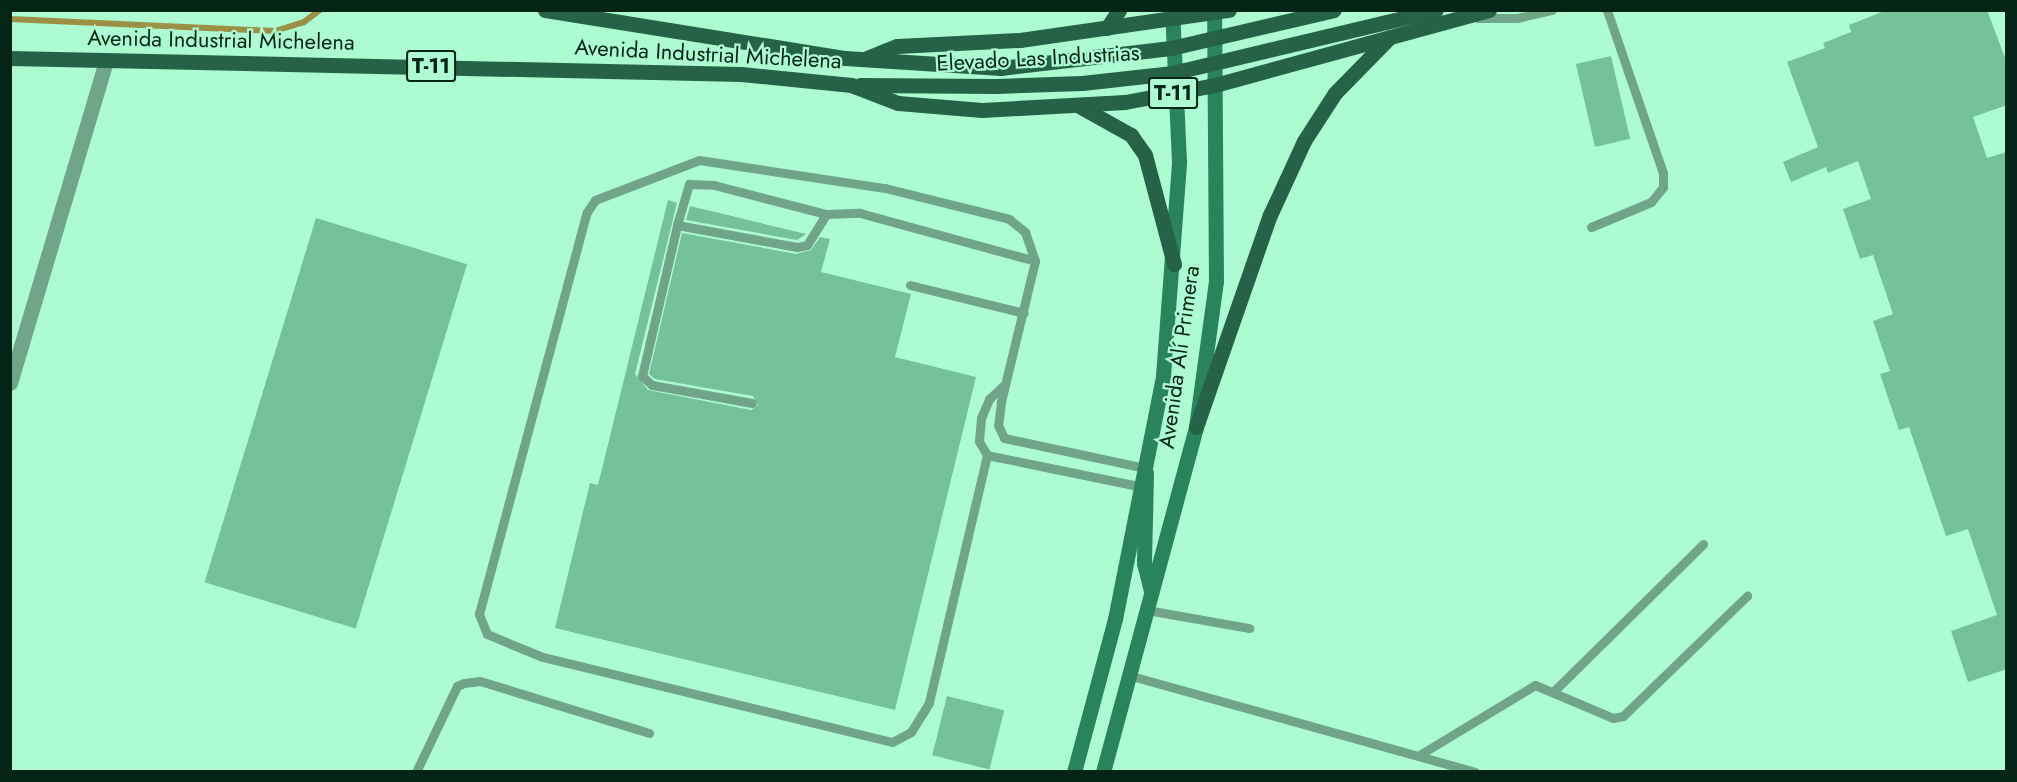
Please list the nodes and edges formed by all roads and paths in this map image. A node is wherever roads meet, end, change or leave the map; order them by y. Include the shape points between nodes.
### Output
1 (545, 10) edge
2 (1119, 10) edge
3 (1334, 10) edge
4 (1436, 10) edge
5 (1488, 10) edge
6 (1552, 10) edge
7 (1607, 10) edge
8 (1219, 11) edge
9 (1172, 15) edge
10 (1460, 18) junction
11 (1107, 28) junction
12 (1392, 36) junction
13 (10, 58) edge
14 (863, 59) junction
15 (106, 60) junction
16 (852, 85) junction
17 (1215, 85) junction
18 (1177, 92) junction
19 (1079, 106) junction
20 (826, 214) junction
21 (677, 225) junction
22 (1591, 227) dead end
23 (1035, 261) junction
24 (1174, 264) junction
25 (910, 285) dead end
26 (1024, 313) junction
27 (10, 383) edge
28 (1006, 383) junction
29 (752, 403) dead end
30 (1196, 427) junction
31 (987, 455) junction
32 (1142, 467) junction
33 (1138, 486) junction
34 (1704, 544) dead end
35 (1151, 591) junction
36 (1747, 596) dead end
37 (1147, 610) junction
38 (1249, 628) dead end
39 (1128, 675) junction
40 (1555, 690) junction
41 (649, 733) dead end
42 (1421, 754) junction
43 (416, 771) edge
44 (1074, 771) edge
45 (1103, 771) edge
46 (1475, 771) edge

1 - 14 main road, Avenida Industrial Michelena / T-11
2 - 11 main road
3 - 14 main road, Elevado Las Industrias / T-11, bridge via 1171,48 1001,68
4 - 16 main road, Elevado Las Industrias / T-11, bridge via 1172,73 1082,83
5 - 10 main road, Avenida Industrial Michelena / T-11
6 - 10 lane, Avenida Industrial Michelena via 1516,18
7 - 22 lane via 1663,173 1663,187 1651,202
8 - 9 main road, Avenida Industrial Michelena / T-11
8 - 17 main road, Avenida Alí Primera
9 - 11 main road, Avenida Industrial Michelena / T-11
9 - 18 main road, Avenida Alí Primera
10 - 12 main road, Avenida Industrial Michelena / T-11
11 - 14 main road, Avenida Industrial Michelena / T-11 via 1020,40 897,46
12 - 17 main road, Avenida Industrial Michelena / T-11
12 - 30 main road via 1335,93 1304,141 1270,215
13 - 15 main road, Avenida Industrial Michelena / T-11
15 - 16 main road, Avenida Industrial Michelena / T-11 via 644,69
15 - 27 street
16 - 19 main road, Avenida Industrial Michelena / T-11 via 898,103 982,110
17 - 18 main road, Avenida Industrial Michelena / T-11
17 - 30 main road, Avenida Alí Primera via 1216,281
18 - 19 main road, Avenida Industrial Michelena / T-11
18 - 24 main road, Avenida Alí Primera
19 - 24 main road via 1131,135 1145,155
20 - 21 lane via 807,245 797,248
20 - 21 lane via 714,185 689,184
20 - 23 lane via 860,213
21 - 29 lane via 642,376 652,385
23 - 26 lane
23 - 31 lane via 1025,232 1009,219 885,188 722,161 699,160 674,166 595,200 587,212 479,614 487,634 540,656 892,742 911,732 929,703
24 - 32 main road, Avenida Alí Primera via 1163,376
25 - 26 lane
26 - 28 lane
28 - 31 lane via 989,399 981,418 979,441
28 - 32 lane via 998,425 1004,438
30 - 35 main road, Avenida Alí Primera
31 - 33 lane
32 - 33 main road, Avenida Alí Primera
32 - 35 main road via 1148,480 1144,563
33 - 44 main road, Avenida Alí Primera via 1121,589
34 - 40 lane
35 - 37 main road, Avenida Alí Primera
36 - 40 lane via 1623,716 1613,717
37 - 38 lane
37 - 39 main road, Avenida Alí Primera
39 - 42 lane
39 - 45 main road, Avenida Alí Primera
40 - 42 lane via 1535,685
41 - 43 lane via 480,681 464,683 457,686
42 - 46 lane

